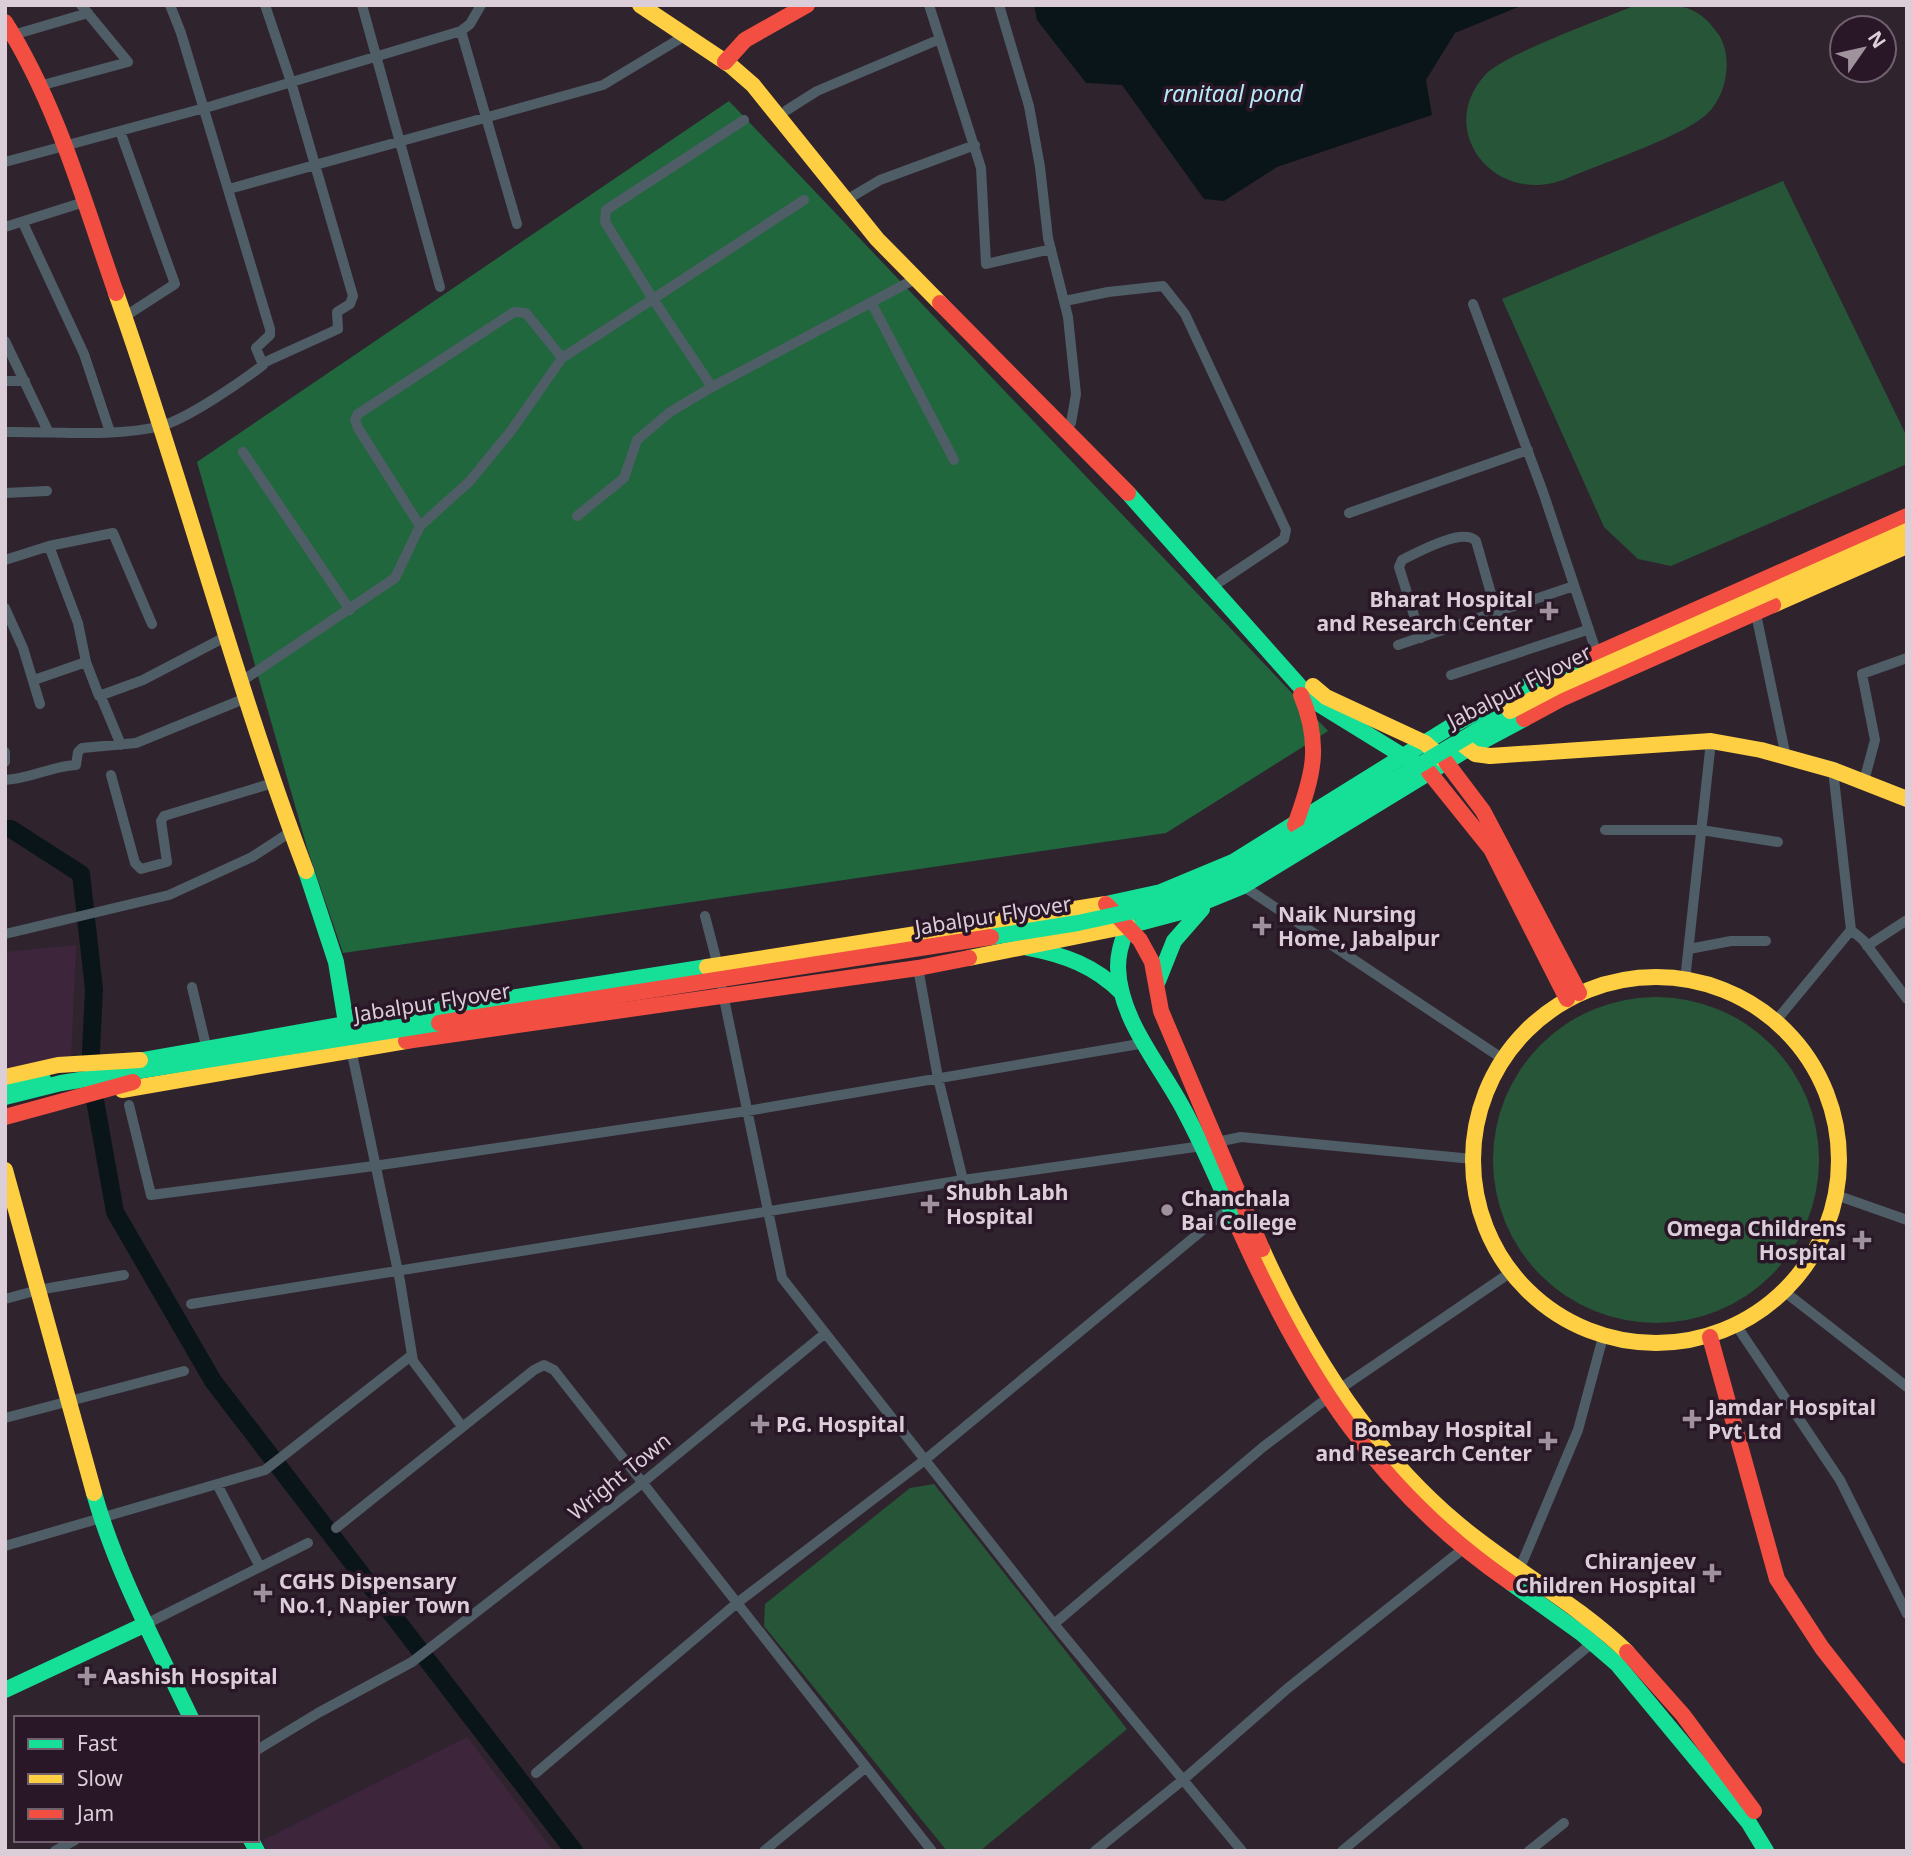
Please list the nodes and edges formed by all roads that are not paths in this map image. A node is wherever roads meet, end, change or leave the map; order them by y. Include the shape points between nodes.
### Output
1 (170, 5) edge
2 (265, 5) edge
3 (362, 5) edge
4 (640, 5) edge
5 (654, 5) edge
6 (929, 5) edge
7 (999, 5) edge
8 (481, 6) edge
9 (797, 7) edge
10 (85, 9) edge
11 (9, 28) edge
12 (461, 31) junction
13 (686, 35) junction
14 (940, 39) junction
15 (377, 55) junction
16 (729, 58) junction
17 (291, 82) junction
18 (39, 86) junction
19 (202, 109) junction
20 (787, 110) junction
21 (487, 116) junction
22 (744, 120) dead end
23 (120, 131) junction
24 (402, 141) junction
25 (975, 145) junction
26 (64, 147) junction
27 (5, 162) edge
28 (314, 166) junction
29 (229, 189) junction
30 (853, 195) junction
31 (804, 200) dead end
32 (81, 203) junction
33 (23, 223) junction
34 (517, 225) dead end
35 (5, 227) edge
36 (1051, 249) junction
37 (915, 279) junction
38 (440, 287) dead end
39 (653, 299) junction
40 (1065, 301) junction
41 (871, 302) junction
42 (1473, 304) dead end
43 (124, 317) junction
44 (5, 341) edge
45 (562, 358) junction
46 (263, 363) junction
47 (5, 381) edge
48 (25, 381) junction
49 (712, 387) junction
50 (1071, 423) junction
51 (163, 426) junction
52 (48, 431) junction
53 (5, 432) edge
54 (110, 432) junction
55 (1528, 450) junction
56 (243, 452) dead end
57 (954, 460) dead end
58 (47, 491) dead end
59 (5, 493) edge
60 (1349, 513) dead end
61 (577, 516) dead end
62 (1907, 516) edge
63 (420, 526) junction
64 (1907, 531) edge
65 (49, 546) junction
66 (1907, 546) edge
67 (5, 560) edge
68 (1221, 582) junction
69 (1574, 586) junction
70 (5, 608) edge
71 (350, 610) junction
72 (1496, 611) junction
73 (1756, 614) junction
74 (152, 624) dead end
75 (1587, 630) junction
76 (229, 635) junction
77 (1421, 638) junction
78 (1398, 645) dead end
79 (1595, 652) junction
80 (1907, 657) edge
81 (86, 662) junction
82 (1451, 674) dead end
83 (1608, 676) junction
84 (34, 680) junction
85 (242, 681) junction
86 (1296, 684) junction
87 (102, 696) junction
88 (246, 698) junction
89 (40, 704) dead end
90 (1450, 727) junction
91 (1711, 741) junction
92 (1425, 743) junction
93 (121, 745) junction
94 (1466, 750) junction
95 (5, 752) edge
96 (1406, 756) junction
97 (1786, 757) junction
98 (5, 762) edge
99 (1446, 762) junction
100 (1833, 770) junction
101 (1429, 772) junction
102 (111, 775) dead end
103 (5, 780) edge
104 (1864, 781) junction
105 (273, 783) junction
106 (1907, 799) edge
107 (1295, 825) junction
108 (1605, 830) dead end
109 (1701, 830) junction
110 (292, 831) junction
111 (1778, 842) dead end
112 (1243, 886) junction
113 (1144, 897) junction
114 (1210, 902) junction
115 (1106, 904) junction
116 (705, 915) dead end
117 (1907, 920) edge
118 (1128, 926) junction
119 (1851, 930) junction
120 (5, 934) edge
121 (1766, 941) dead end
122 (1867, 946) junction
123 (1028, 948) junction
124 (1689, 949) junction
125 (718, 965) junction
126 (918, 968) junction
127 (1685, 980) junction
128 (1158, 981) junction
129 (192, 987) dead end
130 (722, 994) junction
131 (1124, 996) junction
132 (1573, 996) junction
133 (1907, 999) edge
134 (1775, 1021) junction
135 (346, 1024) junction
136 (1145, 1042) junction
137 (351, 1049) junction
138 (207, 1050) junction
139 (1503, 1059) junction
140 (176, 1065) junction
141 (5, 1077) edge
142 (938, 1078) junction
143 (5, 1087) edge
144 (5, 1097) edge
145 (129, 1105) dead end
146 (747, 1111) junction
147 (5, 1115) edge
148 (1210, 1144) junction
149 (1474, 1159) junction
150 (374, 1167) junction
151 (5, 1170) edge
152 (962, 1180) junction
153 (1836, 1195) junction
154 (1237, 1204) junction
155 (768, 1212) junction
156 (1907, 1220) edge
157 (398, 1272) junction
158 (1510, 1272) junction
159 (124, 1275) dead end
160 (38, 1290) junction
161 (1785, 1292) junction
162 (5, 1299) edge
163 (191, 1304) dead end
164 (1736, 1325) junction
165 (824, 1335) junction
166 (1604, 1336) junction
167 (1710, 1337) junction
168 (412, 1355) junction
169 (184, 1371) dead end
170 (1907, 1387) edge
171 (1332, 1395) junction
172 (69, 1402) junction
173 (5, 1418) edge
174 (461, 1425) junction
175 (926, 1459) junction
176 (217, 1484) junction
177 (641, 1484) junction
178 (101, 1517) junction
179 (337, 1528) dead end
180 (308, 1543) dead end
181 (5, 1545) edge
182 (1463, 1549) junction
183 (260, 1567) junction
184 (1516, 1577) junction
185 (737, 1603) junction
186 (1907, 1614) edge
187 (146, 1624) junction
188 (1054, 1624) junction
189 (1599, 1637) junction
190 (5, 1690) edge
191 (190, 1716) edge
192 (259, 1749) edge
193 (1907, 1756) edge
194 (865, 1768) junction
195 (536, 1773) dead end
196 (1184, 1779) junction
197 (1564, 1823) dead end
198 (71, 1842) edge
199 (1107, 1842) junction
200 (55, 1851) edge
201 (764, 1851) edge
202 (932, 1851) edge
203 (1095, 1851) edge
204 (1114, 1851) edge
205 (1242, 1851) edge
206 (1342, 1851) edge
207 (1529, 1851) edge
208 (1766, 1851) edge
209 (1778, 1851) edge

1 - 19 street
2 - 17 street
3 - 15 street
4 - 13 main road
5 - 16 main road
6 - 14 street
7 - 36 street via 1028,106
8 - 12 street
9 - 16 main road via 745,40
10 - 11 street
10 - 18 street via 128,62
11 - 18 main road
12 - 15 street
12 - 21 street
13 - 16 main road
13 - 21 street via 603,85
14 - 20 street via 817,91
14 - 25 street
15 - 17 street
15 - 24 street
16 - 20 main road via 754,72
16 - 37 main road
17 - 19 street
17 - 28 street
18 - 26 main road
19 - 23 street
19 - 29 street
20 - 30 main road
21 - 24 street
21 - 34 street
22 - 39 street via 606,210 605,222
23 - 26 street
23 - 43 street via 174,280 173,286
24 - 28 street
24 - 38 street
25 - 30 street via 880,180
25 - 36 street via 981,168 986,264
26 - 27 street
26 - 32 main road
28 - 29 street
28 - 46 street via 353,300 337,312 338,329
29 - 46 street via 271,332 256,348
30 - 50 main road via 914,264
31 - 39 street
32 - 33 street
32 - 43 main road
33 - 35 street
33 - 54 street via 84,354
36 - 40 street
37 - 41 street
37 - 86 main road via 1160,525
39 - 45 street
39 - 49 street
40 - 50 street via 1076,394
40 - 68 street via 1163,286 1185,314 1286,530 1284,539
41 - 49 street
41 - 57 street
42 - 55 street
43 - 51 main road
44 - 48 street
45 - 63 street via 469,482
45 - 63 street via 526,313 514,312 358,414 358,428
46 - 51 street via 237,384
47 - 48 street
48 - 52 street
49 - 61 street via 648,428 637,440 624,478
50 - 68 main road via 1167,519
51 - 54 street
51 - 76 main road
52 - 53 street
52 - 54 street
55 - 60 street
55 - 69 street
56 - 71 street
58 - 59 street
62 - 79 main road
63 - 71 street via 395,578
64 - 140 main road, Jabalpur Flyover, bridge via 1558,686 1482,726 1230,878 1170,903 1078,923
65 - 67 street
65 - 74 street via 113,533
65 - 81 street via 78,623
66 - 73 main road
68 - 92 main road via 1276,648 1326,697
69 - 72 street
69 - 75 street
70 - 84 street
71 - 85 street
72 - 77 street
72 - 77 street via 1476,541 1466,535 1455,537 1402,560 1399,567
73 - 83 main road
73 - 97 street
75 - 79 street
75 - 82 street
76 - 85 main road
76 - 87 street
77 - 78 street
79 - 83 street
79 - 90 main road
80 - 104 street via 1862,674 1875,740
81 - 84 street
81 - 87 street via 95,691
83 - 94 main road
84 - 89 street
85 - 88 main road
86 - 96 main road via 1328,713
86 - 107 main road via 1312,717 1318,753
87 - 93 street
88 - 93 street
88 - 105 main road
90 - 92 main road
90 - 94 main road
91 - 94 main road via 1490,756
91 - 97 main road
91 - 109 street
92 - 96 main road
92 - 99 main road
93 - 103 street via 82,748 75,765
94 - 99 main road
95 - 98 street
96 - 101 main road
96 - 107 main road
97 - 100 main road
99 - 101 main road
99 - 132 main road via 1483,811
100 - 104 main road
100 - 119 street
101 - 112 main road
101 - 132 main road via 1491,849
102 - 105 street via 135,863 141,869 167,862 164,816
104 - 106 main road
105 - 110 main road
107 - 113 main road via 1233,862
108 - 109 street
109 - 111 street
109 - 124 street
110 - 120 street via 252,857 169,895
110 - 135 main road via 336,962
112 - 114 main road
112 - 139 street
113 - 115 main road
113 - 118 main road
114 - 118 main road
114 - 128 main road via 1171,942
115 - 118 main road
115 - 125 main road
116 - 125 street
117 - 122 street
118 - 123 main road
118 - 128 main road via 1151,953
118 - 131 main road via 1117,959
119 - 122 street
119 - 134 street
121 - 124 street via 1731,941
122 - 133 street
123 - 126 main road
123 - 131 main road via 1086,962 1107,976
124 - 127 street
125 - 130 street
125 - 135 main road
126 - 130 main road
126 - 142 street
127 - 132 main road via 1660,976 1613,981
127 - 134 main road via 1706,983 1750,1002
128 - 148 main road via 1161,1011
129 - 138 street
130 - 137 main road
130 - 146 street
131 - 136 main road
132 - 139 main road via 1526,1029
134 - 153 main road via 1815,1069 1834,1112 1840,1159
135 - 137 main road
135 - 138 main road
136 - 142 street
136 - 148 main road
137 - 147 main road, bridge
137 - 150 street
138 - 143 main road, bridge
139 - 149 main road via 1476,1121
140 - 141 main road, bridge via 162,1059 58,1065
140 - 144 main road, Jabalpur Flyover, bridge
140 - 147 main road, bridge via 157,1076
142 - 146 street
142 - 152 street
145 - 150 street via 151,1195
146 - 150 street
146 - 155 street
148 - 149 street via 1241,1137
148 - 152 street
148 - 154 main road
149 - 158 main road via 1472,1174 1484,1226
150 - 157 street
151 - 160 main road
152 - 155 street
153 - 156 street
153 - 161 main road via 1817,1250
154 - 171 main road via 1281,1319
154 - 175 street
155 - 157 street
155 - 165 street via 782,1278
157 - 163 street
157 - 168 street
158 - 166 main road via 1552,1312
158 - 171 street
159 - 160 street
160 - 162 street
160 - 172 main road
161 - 164 main road via 1753,1318
161 - 170 street
164 - 167 main road
164 - 186 street via 1840,1480
165 - 175 street
165 - 177 street, Wright Town
166 - 167 main road via 1639,1344 1675,1344
166 - 184 street via 1578,1430
167 - 193 main road via 1777,1579 1855,1693
168 - 174 street
168 - 176 street via 265,1471
169 - 172 street
171 - 182 main road via 1371,1455
171 - 184 main road via 1413,1482
171 - 188 street via 1263,1447
172 - 173 street
172 - 178 main road
174 - 177 street via 544,1365 554,1370
174 - 179 street
175 - 185 street
175 - 188 street
176 - 178 street
176 - 183 street
177 - 185 street
177 - 192 street, Wright Town via 412,1662
178 - 181 street
178 - 187 main road
180 - 183 street
182 - 184 main road
182 - 196 street via 1288,1688
183 - 187 street
184 - 189 main road
185 - 194 street
185 - 195 street
187 - 190 main road
187 - 191 main road
188 - 196 street
189 - 206 street
189 - 208 main road via 1749,1822
189 - 209 main road via 1641,1667 1696,1732
194 - 201 street
194 - 202 street
196 - 199 street
196 - 205 street
197 - 207 street
198 - 200 street
199 - 203 street
199 - 204 street

